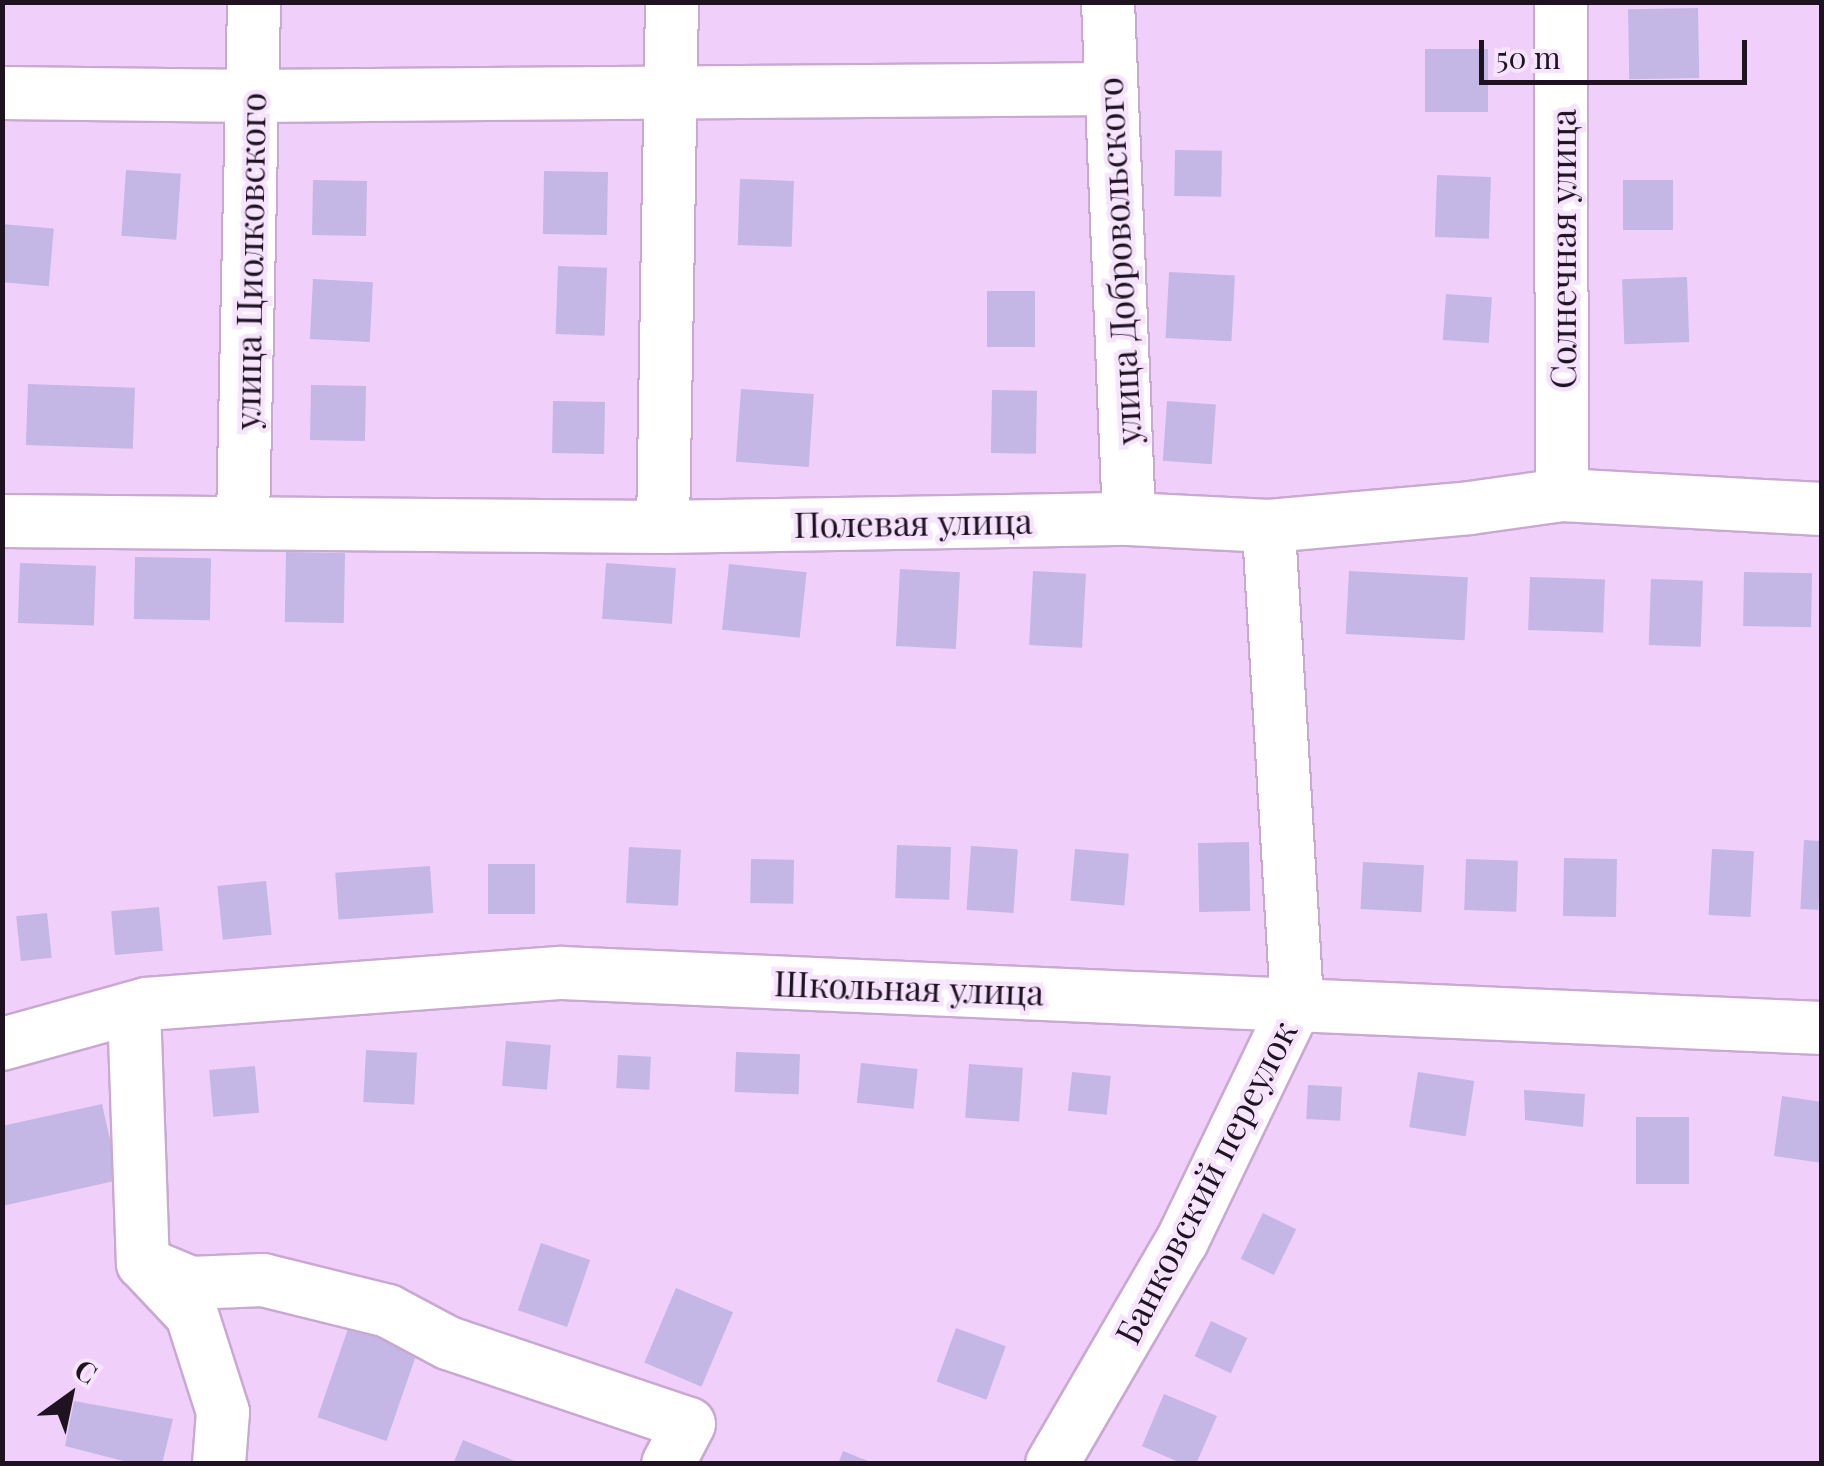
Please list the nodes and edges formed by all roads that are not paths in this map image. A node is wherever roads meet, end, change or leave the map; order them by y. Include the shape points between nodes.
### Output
1 (254, 2) edge
2 (672, 2) edge
3 (1108, 2) edge
4 (1561, 2) edge
5 (1109, 88) junction
6 (672, 90) junction
7 (2, 92) edge
8 (253, 96) junction
9 (1562, 495) junction
10 (1822, 509) edge
11 (1129, 518) junction
12 (243, 520) junction
13 (2, 521) edge
14 (663, 526) junction
15 (1270, 526) junction
16 (1297, 1002) junction
17 (134, 1008) junction
18 (1822, 1028) edge
19 (2, 1044) edge
20 (143, 1263) junction
21 (219, 1464) edge
22 (668, 1464) edge
23 (1052, 1464) edge

1 - 8 street, улица Циолковского
2 - 6 street
3 - 5 street, улица Добровольского
4 - 9 street, Солнечная улица
5 - 6 street
5 - 11 street, улица Добровольского
6 - 8 street
6 - 14 street
7 - 8 street
8 - 12 street, улица Циолковского
9 - 10 street, Полевая улица
9 - 15 street, Полевая улица
11 - 14 street, Полевая улица
11 - 15 street, Полевая улица
12 - 13 street, Полевая улица
12 - 14 street, Полевая улица
15 - 16 street, Банковский переулок
16 - 17 street, Школьная улица via 562,973
16 - 18 street, Школьная улица
16 - 23 street, Банковский переулок via 1182,1241
17 - 19 street, Школьная улица
17 - 20 street
20 - 21 street via 192,1315 223,1412
20 - 22 street via 191,1283 262,1280 388,1312 448,1343 689,1424

